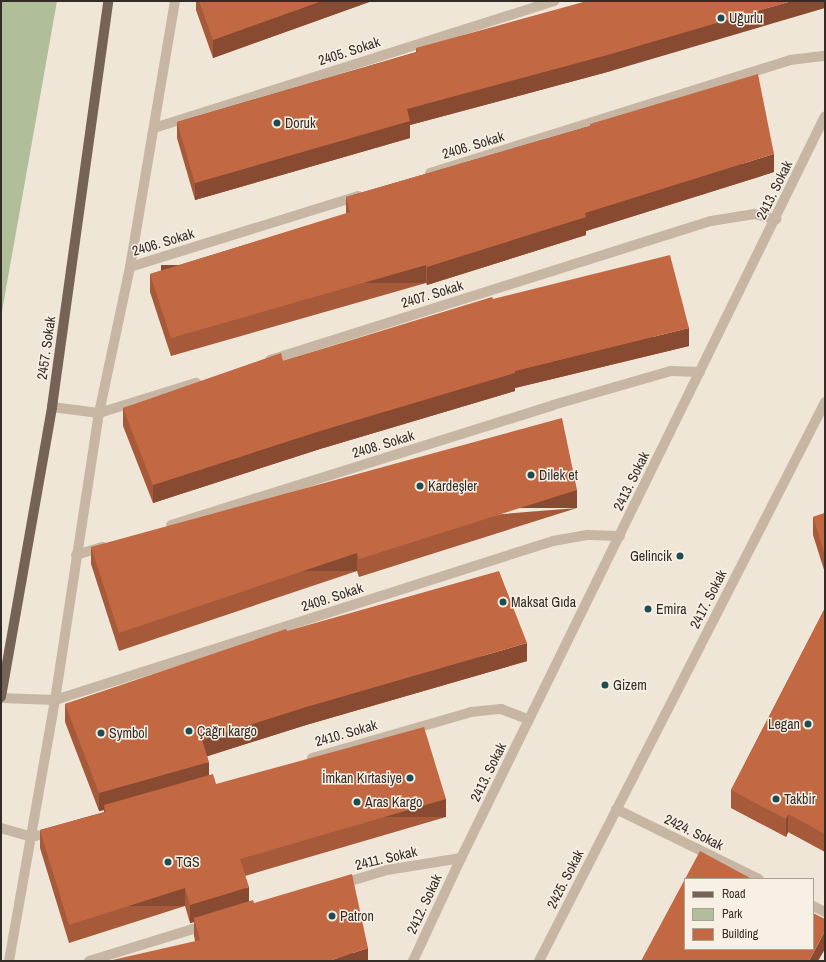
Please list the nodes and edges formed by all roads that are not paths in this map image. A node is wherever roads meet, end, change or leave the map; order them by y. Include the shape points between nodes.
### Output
1 (108, 1) edge
2 (175, 1) edge
3 (554, 1) edge
4 (825, 56) edge
5 (825, 116) edge
6 (154, 128) junction
7 (418, 177) edge
8 (365, 193) edge
9 (776, 219) junction
10 (130, 267) junction
11 (258, 364) edge
12 (700, 372) junction
13 (205, 380) edge
14 (825, 402) edge
15 (52, 407) junction
16 (99, 413) junction
17 (160, 529) edge
18 (620, 536) junction
19 (114, 543) edge
20 (76, 555) junction
21 (1, 698) edge
22 (55, 700) junction
23 (529, 720) junction
24 (305, 760) edge
25 (616, 809) junction
26 (1, 828) edge
27 (47, 832) edge
28 (32, 837) junction
29 (461, 858) junction
30 (756, 878) edge
31 (333, 886) edge
32 (814, 906) edge
33 (825, 912) edge
34 (219, 921) edge
35 (9, 961) edge
36 (89, 961) edge
37 (413, 961) edge
38 (539, 961) edge

1 - 15 main road, 2457. Sokak
2 - 6 street
3 - 6 street, 2405. Sokak
4 - 7 street, 2406. Sokak via 790,60
5 - 9 street, 2413. Sokak
6 - 10 street
8 - 10 street, 2406. Sokak
9 - 11 street, 2407. Sokak via 754,214 711,221
9 - 12 street, 2413. Sokak
10 - 16 street
12 - 17 street, 2408. Sokak via 671,372 553,405
12 - 18 street, 2413. Sokak
13 - 16 street
14 - 25 street, 2417. Sokak
15 - 16 street
15 - 21 main road, 2457. Sokak
16 - 20 street
18 - 22 street, 2409. Sokak via 588,535 554,541
18 - 23 street, 2413. Sokak
19 - 20 street
20 - 22 street
21 - 22 street, 2409. Sokak
22 - 28 street
23 - 24 street, 2410. Sokak via 501,709 471,712
23 - 29 street, 2413. Sokak
25 - 30 street, 2424. Sokak
25 - 38 street, 2425. Sokak
26 - 28 street
27 - 28 street
28 - 35 street
29 - 31 street, 2411. Sokak via 387,870
29 - 37 street, 2412. Sokak
32 - 33 street
34 - 36 street

